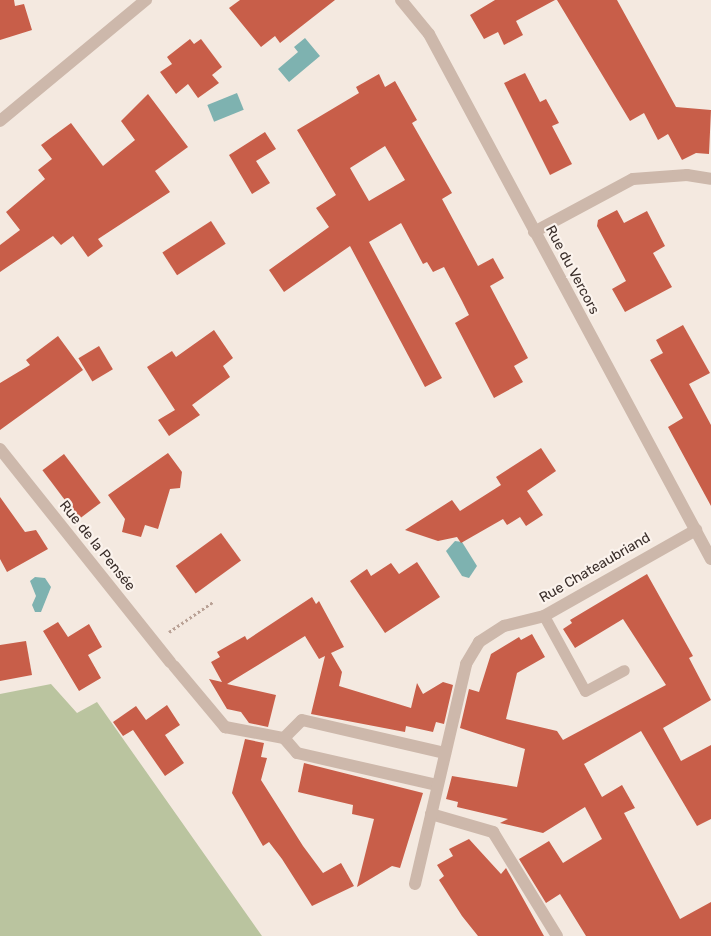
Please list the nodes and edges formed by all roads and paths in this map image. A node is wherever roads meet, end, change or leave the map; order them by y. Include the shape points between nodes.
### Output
1 (146, 0) edge
2 (401, 0) edge
3 (0, 121) edge
4 (711, 179) edge
5 (534, 232) junction
6 (0, 449) edge
7 (696, 530) junction
8 (711, 559) edge
9 (214, 602) dead end
10 (544, 616) junction
11 (154, 642) junction
12 (624, 670) dead end
13 (284, 738) junction
14 (445, 753) junction
15 (437, 785) junction
16 (431, 814) junction
17 (415, 884) dead end
18 (557, 936) edge

1 - 3 street
2 - 5 street, Rue du Vercors via 429,34
4 - 5 street via 687,175 633,179
5 - 7 street, Rue du Vercors
6 - 11 street, Rue de la Pensée
7 - 8 street, Rue du Vercors
7 - 10 street, Rue Chateaubriand
9 - 11 path
10 - 12 lane via 586,692
10 - 14 street, Rue Chateaubriand via 504,626 479,642 466,664
11 - 13 street, Rue de la Pensée via 225,727
13 - 14 street via 302,720
13 - 15 street via 297,753
14 - 15 street, Rue Chateaubriand
15 - 16 street, Rue Chateaubriand
16 - 17 street, Rue Chateaubriand
16 - 18 street via 493,832

